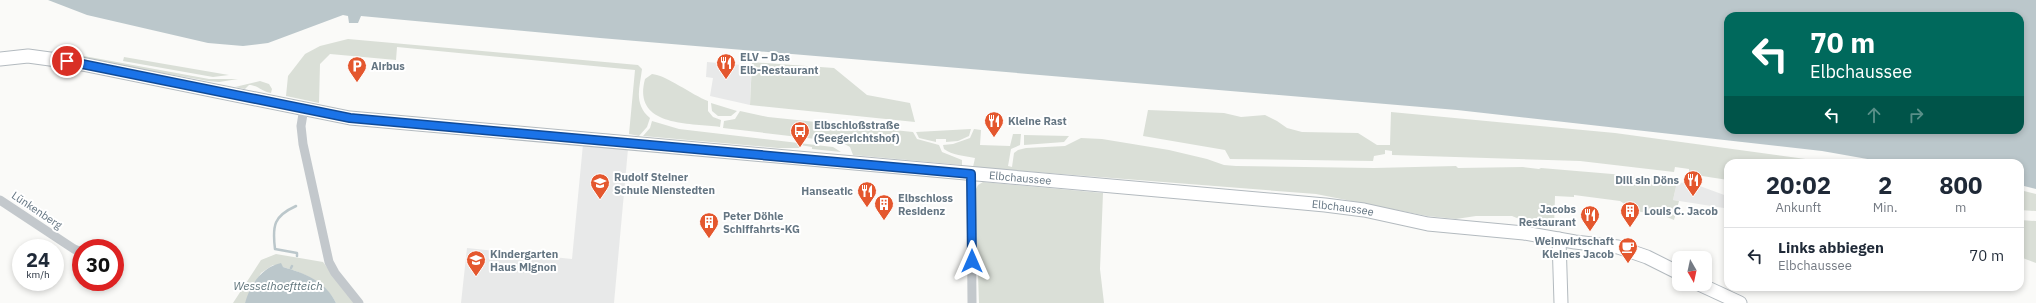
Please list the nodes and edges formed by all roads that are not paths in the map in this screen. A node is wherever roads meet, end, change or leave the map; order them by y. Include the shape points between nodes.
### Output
1 (0, 59) edge
2 (304, 108) junction
3 (971, 174) junction
4 (0, 200) edge
5 (1559, 239) junction
6 (72, 248) edge
7 (1672, 270) edge
8 (1712, 290) edge
9 (359, 303) edge
10 (972, 303) edge
11 (1561, 303) edge
12 (1740, 303) edge

1 - 2 main road, Elbchaussee via 28,56 72,62
2 - 3 main road, Elbchaussee via 350,118
2 - 9 street via 301,126 329,262 335,274
3 - 5 main road, Elbchaussee via 1325,205 1364,210 1428,224
3 - 10 street
4 - 6 street, Lünkenberg
5 - 7 main road, Elbchaussee via 1618,247
5 - 11 main road
8 - 12 main road

